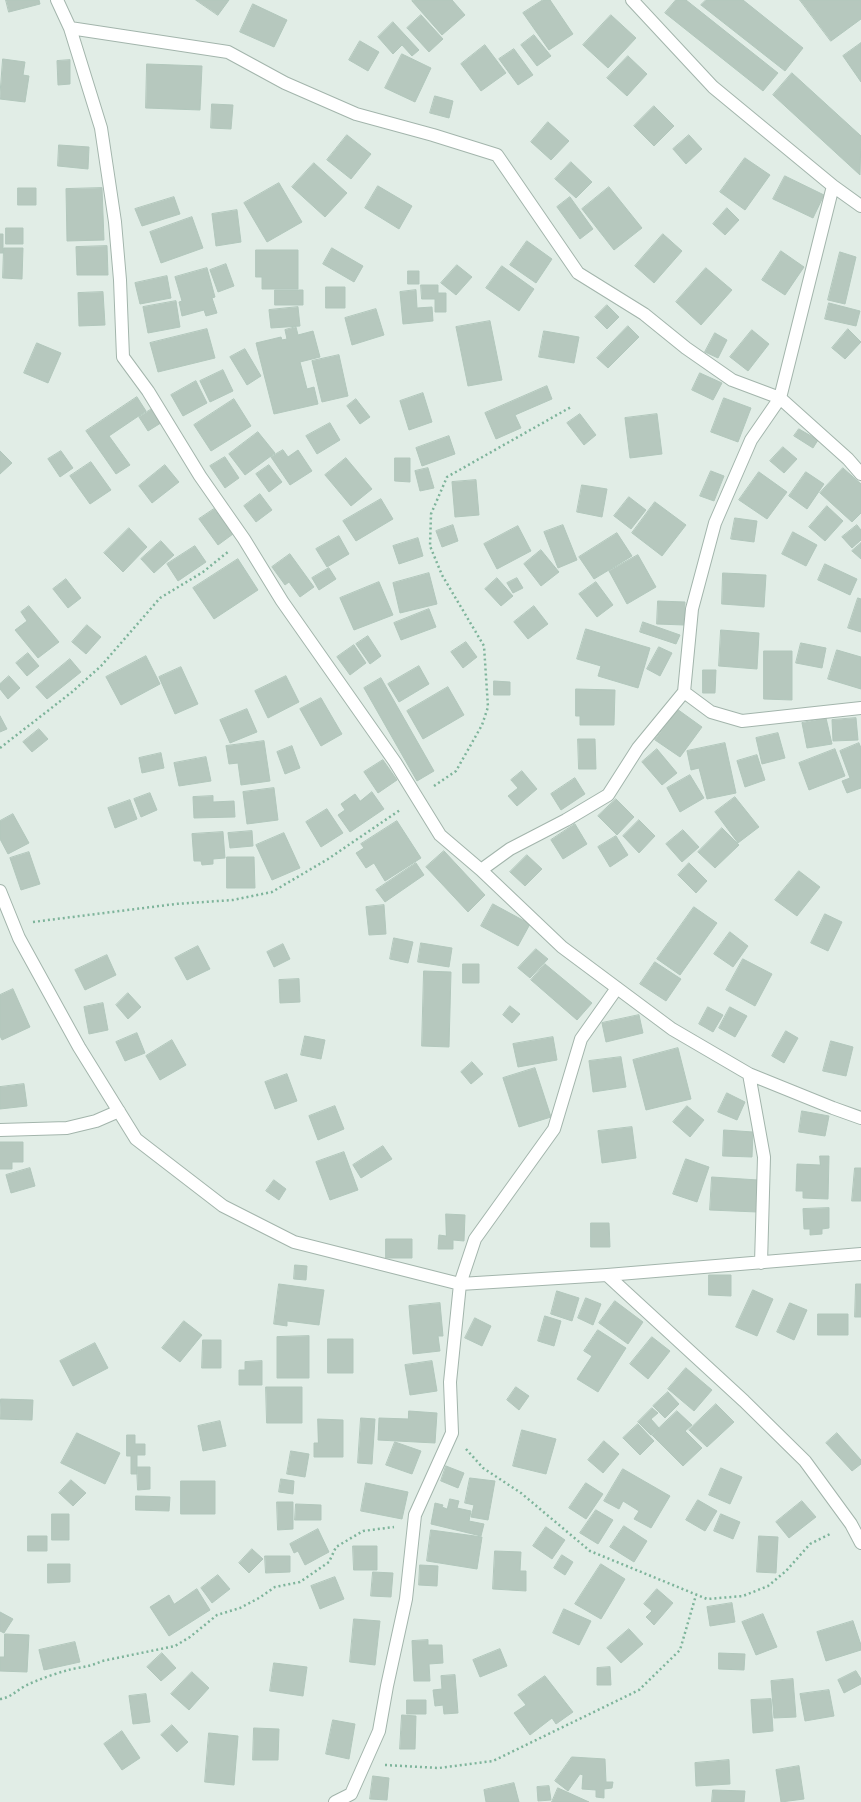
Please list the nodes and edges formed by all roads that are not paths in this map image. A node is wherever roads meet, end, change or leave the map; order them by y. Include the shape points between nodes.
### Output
1 (57, 0) edge
2 (632, 0) edge
3 (70, 28) junction
4 (832, 186) junction
5 (861, 206) edge
6 (780, 398) junction
7 (861, 474) edge
8 (684, 692) junction
9 (861, 708) edge
10 (481, 870) junction
11 (0, 891) edge
12 (617, 988) junction
13 (749, 1074) junction
14 (119, 1111) junction
15 (861, 1118) edge
16 (0, 1130) edge
17 (861, 1254) edge
18 (761, 1262) junction
19 (607, 1275) junction
20 (460, 1284) junction
21 (861, 1543) edge
22 (335, 1802) edge

1 - 3 street
2 - 4 street via 713,86
3 - 6 street via 228,52 285,83 356,114 497,155 578,273 644,314 732,380
3 - 10 street via 101,128 116,229 123,357 148,391 282,601 395,762 440,836
4 - 5 street
4 - 6 street
6 - 7 street via 848,459
6 - 8 street via 751,440 716,523 692,609
8 - 9 street via 712,712 742,721
8 - 10 street via 638,748 608,795 510,849
10 - 12 street via 562,947
11 - 14 street via 19,938 79,1047
12 - 13 street via 672,1029
12 - 20 street via 581,1039 554,1129 475,1239
13 - 15 street
13 - 18 street via 764,1157
14 - 16 street via 96,1121 67,1128
14 - 20 street via 136,1139 223,1206 294,1242
17 - 18 street
18 - 19 street
19 - 20 street
19 - 21 street via 805,1461 851,1524
20 - 22 street via 450,1382 452,1433 415,1515 406,1599 379,1731 352,1794

